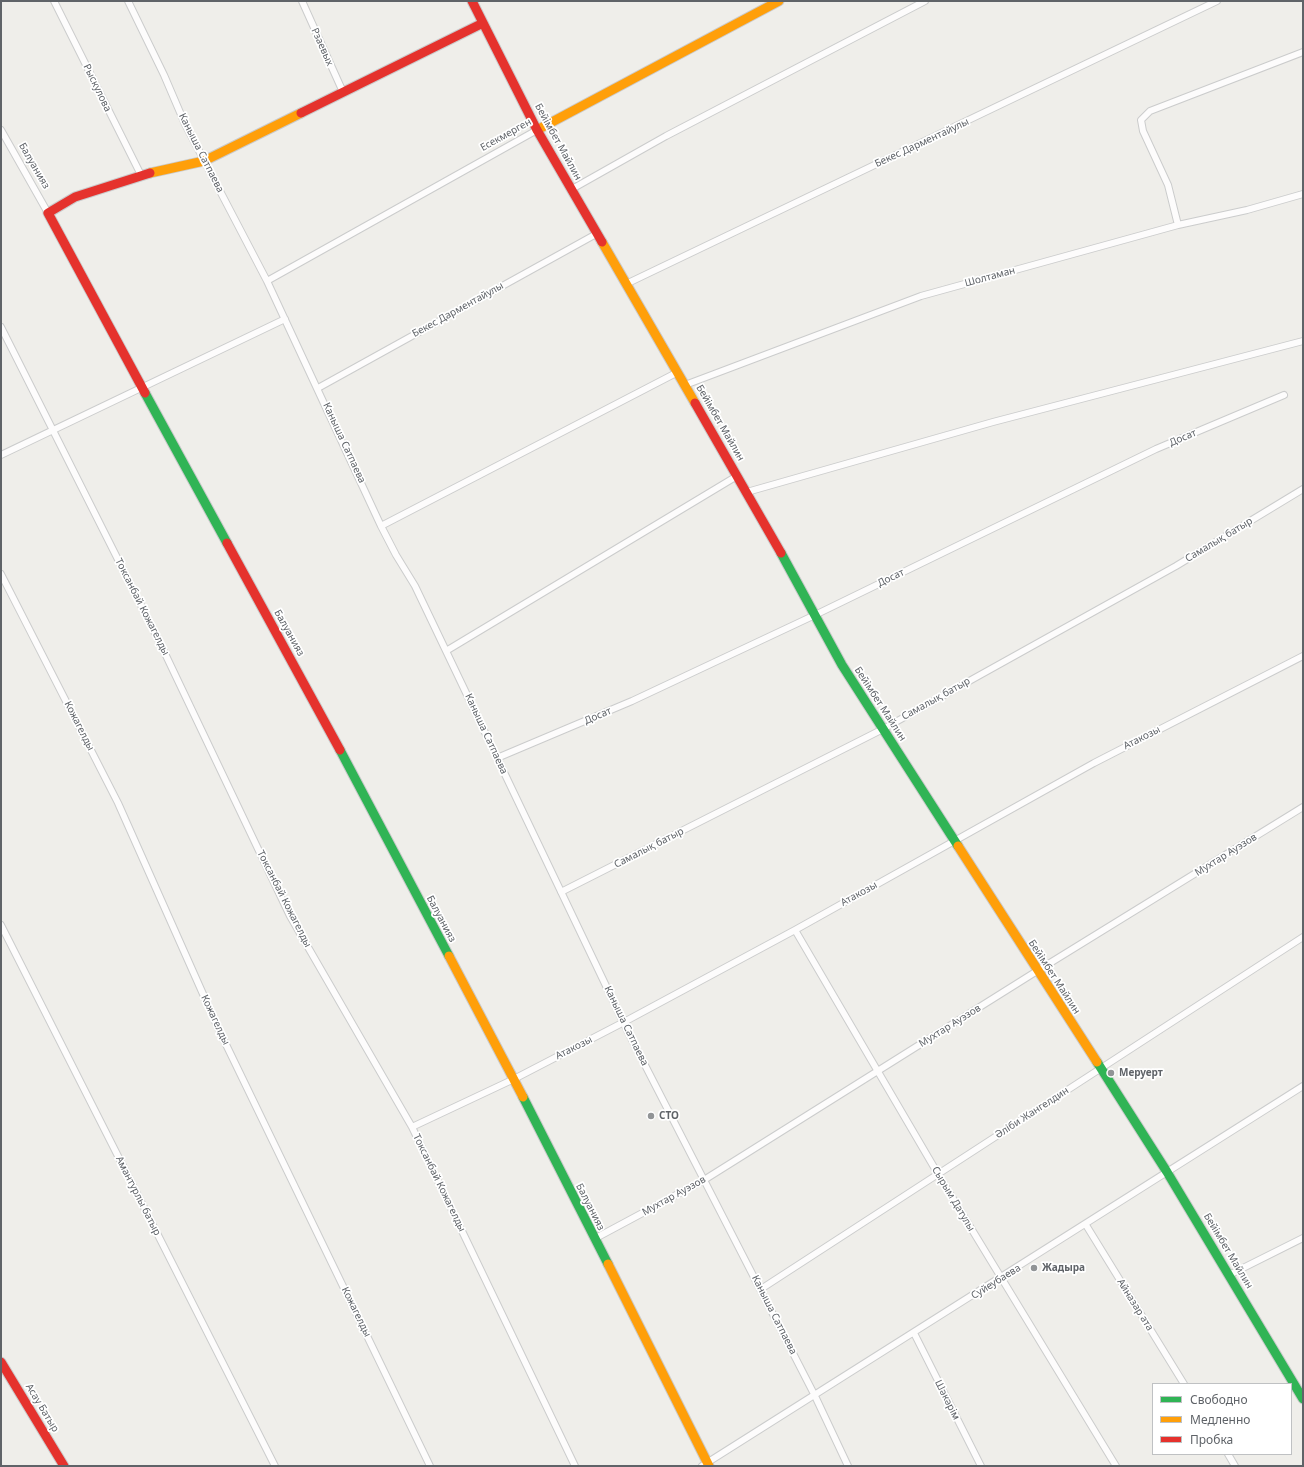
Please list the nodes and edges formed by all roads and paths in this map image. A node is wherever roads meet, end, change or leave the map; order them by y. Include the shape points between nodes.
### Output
1 (54, 1) edge
2 (128, 1) edge
3 (302, 1) edge
4 (472, 1) edge
5 (779, 1) edge
6 (925, 1) edge
7 (1217, 1) edge
8 (483, 23) junction
9 (1303, 52) edge
10 (343, 92) junction
11 (1, 130) edge
12 (538, 130) junction
13 (204, 161) junction
14 (141, 175) junction
15 (572, 189) junction
16 (1303, 194) edge
17 (48, 213) junction
18 (1178, 225) junction
19 (598, 233) junction
20 (268, 281) junction
21 (626, 284) junction
22 (285, 319) junction
23 (1, 327) edge
24 (1303, 341) edge
25 (678, 372) junction
26 (685, 385) junction
27 (142, 388) junction
28 (318, 388) junction
29 (1284, 395) dead end
30 (53, 429) junction
31 (1, 455) edge
32 (737, 476) junction
33 (1303, 489) edge
34 (747, 492) junction
35 (382, 526) junction
36 (1, 574) edge
37 (815, 615) junction
38 (446, 651) junction
39 (1303, 656) edge
40 (883, 729) junction
41 (497, 758) junction
42 (1303, 807) edge
43 (955, 841) junction
44 (561, 892) junction
45 (1, 926) edge
46 (795, 930) junction
47 (1303, 937) edge
48 (1037, 971) junction
49 (624, 1022) junction
50 (1100, 1069) junction
51 (878, 1071) junction
52 (514, 1079) junction
53 (1303, 1086) edge
54 (412, 1127) junction
55 (1167, 1172) junction
56 (938, 1174) junction
57 (704, 1180) junction
58 (1086, 1225) junction
59 (1303, 1238) edge
60 (594, 1239) junction
61 (1229, 1275) junction
62 (1001, 1278) junction
63 (761, 1289) junction
64 (914, 1333) junction
65 (1, 1362) edge
66 (1183, 1383) edge
67 (815, 1396) junction
68 (1303, 1399) edge
69 (1229, 1455) edge
70 (706, 1465) edge
71 (64, 1466) edge
72 (275, 1466) edge
73 (430, 1466) edge
74 (575, 1466) edge
75 (848, 1466) edge
76 (981, 1466) edge
77 (1116, 1466) edge
78 (1235, 1466) edge

1 - 14 street, Рыскулова
2 - 13 street, Каныша Сатпаева
3 - 10 street, Рзаевых
4 - 8 street, Бейімбет Майлин
5 - 12 street, Eсекмерген
6 - 15 street via 666,136
7 - 21 street, Бекес Дарментайулы
8 - 10 street
8 - 12 street, Бейімбет Майлин
9 - 18 street via 1150,111 1141,120 1143,131 1168,185
10 - 13 street
11 - 17 street, Балуанияз
12 - 15 street, Бейімбет Майлин
12 - 20 street, Eсекмерген
13 - 14 street
13 - 20 street, Каныша Сатпаева
14 - 17 street via 74,197
15 - 19 street, Бейімбет Майлин
16 - 18 street, Шолтаман via 1247,210
17 - 27 street, Балуанияз
18 - 26 street, Шолтаман via 921,296
19 - 21 street, Бейімбет Майлин
19 - 28 street, Бекес Дарментайулы
20 - 22 street, Каныша Сатпаева
21 - 25 street, Бейімбет Майлин
22 - 27 street
22 - 28 street, Каныша Сатпаева
23 - 30 street, Токсанбай Кожагелды
24 - 34 street via 994,422
25 - 26 street, Бейімбет Майлин
25 - 35 street
26 - 32 street, Бейімбет Майлин
27 - 30 street
27 - 52 street, Балуанияз via 334,740
28 - 35 street, Каныша Сатпаева
29 - 37 street, Досат via 1156,449
30 - 31 street
30 - 54 street, Токсанбай Кожагелды via 160,642 290,916
32 - 34 street, Бейімбет Майлин
32 - 38 street
33 - 40 street, Самалық батыр via 1176,566
34 - 37 street, Бейімбет Майлин
35 - 38 street, Каныша Сатпаева via 415,586
36 - 73 street, Кожагелды via 118,803 219,1030
37 - 40 street, Бейімбет Майлин via 842,666
37 - 41 street, Досат via 632,701
38 - 41 street, Каныша Сатпаева
39 - 43 street, Атакозы via 1094,762
40 - 43 street, Бейімбет Майлин
40 - 44 street, Самалық батыр
41 - 44 street, Каныша Сатпаева
42 - 48 street, Мухтар Ауэзов
43 - 46 street, Атакозы
43 - 48 street, Бейімбет Майлин
44 - 49 street, Каныша Сатпаева
45 - 72 street, Амантурлы батыр
46 - 49 street, Атакозы
46 - 51 street, Сырым Датулы
47 - 50 street, Әліби Жангелдин
48 - 50 street, Бейімбет Майлин
48 - 51 street, Мухтар Ауэзов
49 - 52 street, Атакозы
49 - 57 street, Каныша Сатпаева
50 - 55 street, Бейімбет Майлин
50 - 56 street, Әліби Жангелдин
51 - 56 street, Сырым Датулы
51 - 57 street, Мухтар Ауэзов
52 - 54 street, Атакозы
52 - 60 street, Балуанияз
53 - 55 street, Суйеубаева
54 - 74 street, Токсанбай Кожагелды
55 - 58 street, Суйеубаева
55 - 61 street, Бейімбет Майлин
56 - 62 street, Сырым Датулы
56 - 63 street, Әліби Жангелдин
57 - 60 street, Мухтар Ауэзов
57 - 63 street, Каныша Сатпаева
58 - 62 street, Суйеубаева
58 - 66 street, Айназар ата
59 - 61 street
60 - 70 street, Балуанияз
61 - 68 street, Бейімбет Майлин
62 - 64 street, Суйеубаева
62 - 77 street, Сырым Датулы
63 - 67 street, Каныша Сатпаева
64 - 67 street, Суйеубаева
64 - 76 street, Шәкәрім
65 - 71 street, Асау Батыр
67 - 70 street, Суйеубаева
67 - 75 street, Каныша Сатпаева
69 - 78 street

